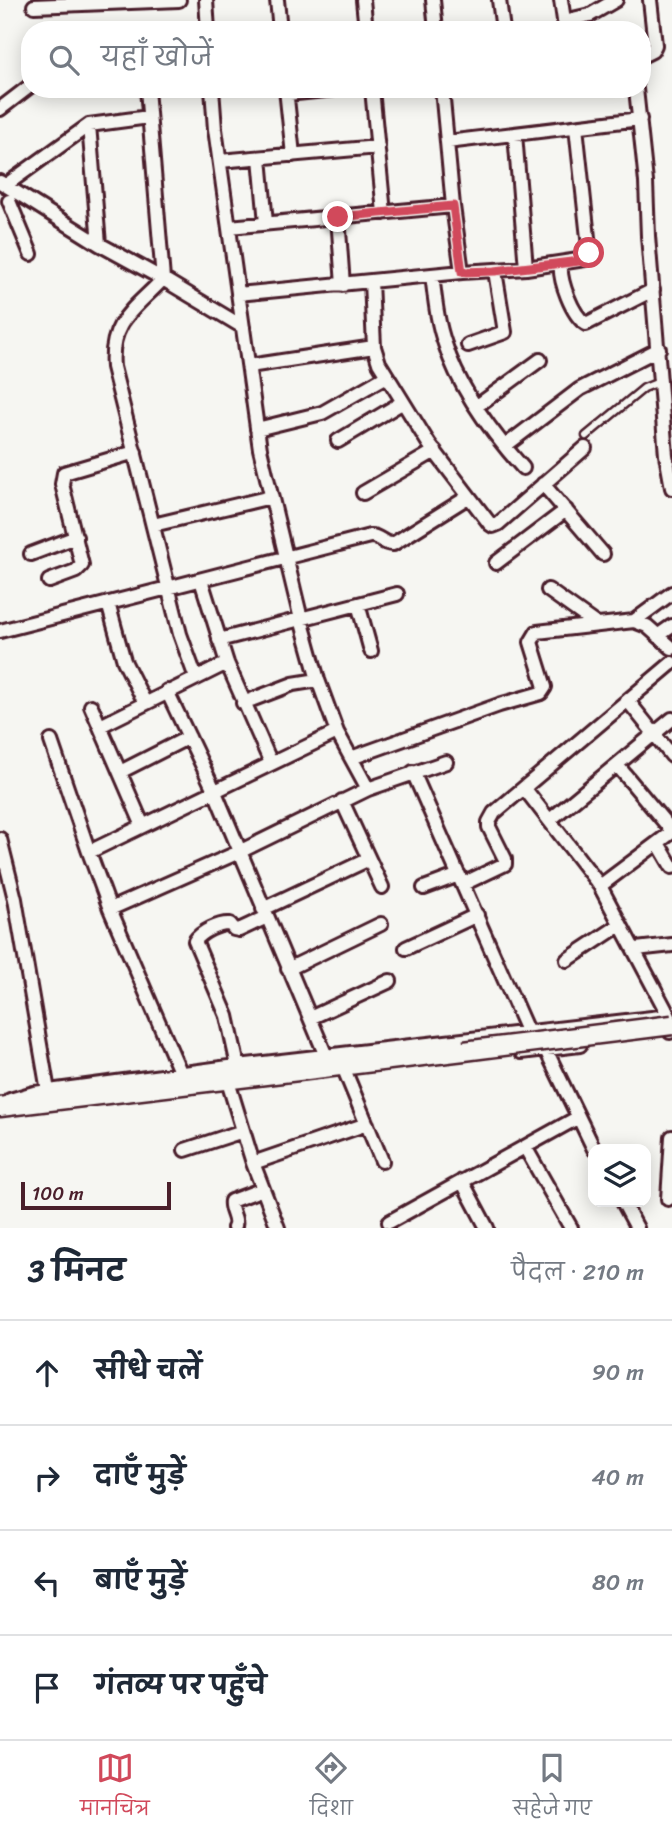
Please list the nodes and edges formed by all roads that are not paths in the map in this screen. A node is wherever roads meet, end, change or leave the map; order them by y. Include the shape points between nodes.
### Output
1 (179, 0) edge
2 (206, 0) edge
3 (277, 0) edge
4 (363, 0) edge
5 (433, 0) edge
6 (499, 0) edge
7 (561, 0) edge
8 (616, 0) edge
9 (650, 0) edge
10 (134, 1) edge
11 (68, 2) edge
12 (34, 6) dead end
13 (207, 21) edge
14 (279, 21) edge
15 (365, 21) edge
16 (435, 21) edge
17 (502, 21) edge
18 (564, 21) edge
19 (576, 21) edge
20 (651, 52) edge
21 (21, 93) edge
22 (148, 98) edge
23 (213, 98) edge
24 (288, 98) edge
25 (373, 98) edge
26 (443, 98) edge
27 (637, 98) edge
28 (0, 108) edge
29 (149, 117) junction
30 (640, 119) junction
31 (89, 125) junction
32 (576, 127) junction
33 (515, 134) junction
34 (447, 142) junction
35 (378, 147) junction
36 (293, 155) junction
37 (260, 158) junction
38 (220, 162) junction
39 (3, 184) edge
40 (22, 195) junction
41 (5, 203) edge
42 (453, 206) junction
43 (384, 212) junction
44 (338, 217) junction
45 (266, 223) junction
46 (229, 227) junction
47 (99, 244) junction
48 (31, 254) dead end
49 (561, 264) junction
50 (526, 268) junction
51 (495, 271) junction
52 (462, 272) junction
53 (432, 275) junction
54 (163, 279) junction
55 (371, 281) junction
56 (343, 285) junction
57 (653, 290) junction
58 (238, 295) junction
59 (243, 327) junction
60 (468, 345) dead end
61 (374, 347) junction
62 (659, 349) junction
63 (540, 360) dead end
64 (250, 366) junction
65 (387, 376) junction
66 (661, 381) junction
67 (403, 402) junction
68 (477, 406) junction
69 (257, 429) junction
70 (338, 440) dead end
71 (585, 442) joint
72 (505, 446) junction
73 (435, 451) junction
74 (135, 452) junction
75 (523, 468) dead end
76 (543, 484) junction
77 (672, 488) edge
78 (363, 493) dead end
79 (271, 497) junction
80 (468, 497) junction
81 (566, 510) junction
82 (153, 525) junction
83 (76, 537) junction
84 (31, 554) dead end
85 (603, 554) dead end
86 (286, 557) junction
87 (496, 563) dead end
88 (201, 580) junction
89 (49, 581) dead end
90 (169, 588) junction
91 (548, 590) dead end
92 (672, 593) edge
93 (397, 594) dead end
94 (108, 603) junction
95 (358, 604) junction
96 (301, 619) junction
97 (634, 621) junction
98 (597, 625) junction
99 (672, 626) edge
100 (0, 631) edge
101 (659, 635) junction
102 (219, 640) junction
103 (672, 648) edge
104 (371, 651) dead end
105 (227, 663) junction
106 (672, 663) edge
107 (196, 678) junction
108 (318, 680) junction
109 (167, 691) junction
110 (628, 701) junction
111 (145, 703) junction
112 (243, 703) junction
113 (91, 706) dead end
114 (672, 719) edge
115 (100, 726) junction
116 (337, 732) junction
117 (654, 734) junction
118 (189, 737) junction
119 (51, 741) dead end
120 (672, 756) edge
121 (351, 758) junction
122 (446, 762) dead end
123 (271, 763) junction
124 (617, 765) junction
125 (120, 772) junction
126 (413, 772) junction
127 (368, 789) junction
128 (525, 789) junction
129 (215, 792) junction
130 (342, 801) junction
131 (550, 820) junction
132 (143, 826) junction
133 (672, 832) edge
134 (0, 839) edge
135 (658, 843) junction
136 (89, 852) junction
137 (239, 852) junction
138 (369, 859) junction
139 (672, 867) edge
140 (461, 880) junction
141 (600, 886) junction
142 (382, 887) dead end
143 (424, 888) dead end
144 (110, 909) junction
145 (265, 913) junction
146 (477, 915) junction
147 (382, 924) dead end
148 (620, 925) junction
149 (672, 945) edge
150 (406, 948) dead end
151 (636, 949) junction
152 (567, 960) dead end
153 (288, 969) junction
154 (390, 981) dead end
155 (310, 1018) junction
156 (671, 1020) edge
157 (528, 1032) junction
158 (671, 1032) edge
159 (672, 1046) edge
160 (546, 1050) junction
161 (530, 1051) junction
162 (326, 1056) junction
163 (238, 1066) junction
164 (181, 1074) junction
165 (346, 1074) junction
166 (230, 1088) junction
167 (48, 1091) junction
168 (0, 1107) edge
169 (578, 1118) junction
170 (367, 1124) junction
171 (243, 1130) junction
172 (672, 1137) edge
173 (591, 1144) edge
174 (525, 1147) junction
175 (185, 1150) dead end
176 (382, 1161) dead end
177 (253, 1163) junction
178 (462, 1181) junction
179 (263, 1189) junction
180 (668, 1199) dead end
181 (626, 1207) edge
182 (390, 1222) dead end
183 (234, 1228) edge
184 (278, 1228) edge
185 (487, 1228) edge
186 (571, 1228) edge
187 (637, 1228) edge

1 - 10 street
2 - 13 street
3 - 14 street
4 - 15 street
5 - 16 street
6 - 17 street
7 - 18 street
8 - 19 street
9 - 20 street via 655,45
10 - 11 street
11 - 12 street
21 - 28 street
22 - 29 street
23 - 38 street
24 - 36 street
25 - 35 street
26 - 34 street
27 - 30 street
29 - 31 street
29 - 54 street
30 - 32 street
30 - 57 street
31 - 39 street
31 - 47 street
32 - 33 street
32 - 49 street via 589,253 580,261
33 - 34 street
33 - 50 street
34 - 42 street
35 - 36 street
35 - 43 street
36 - 37 street
37 - 38 street
37 - 45 street
38 - 46 street
39 - 40 street
40 - 41 street
40 - 47 street
41 - 48 street
42 - 43 street
42 - 52 street
43 - 44 street
44 - 45 street
44 - 56 street
45 - 46 street
46 - 58 street
47 - 54 street
49 - 50 street
49 - 57 street via 562,284 586,324
50 - 51 street
51 - 52 street
51 - 60 street via 505,332
52 - 53 street
53 - 55 street
53 - 68 street via 445,346
54 - 59 street
54 - 74 street via 114,336 113,367
55 - 56 street
55 - 61 street
56 - 58 street
57 - 62 street
58 - 59 street
59 - 64 street
61 - 64 street
61 - 65 street
62 - 66 street
62 - 72 street via 580,389
63 - 68 street
64 - 69 street
65 - 67 street
65 - 69 street via 322,413
66 - 71 lane via 644,388
66 - 77 street
67 - 70 street
67 - 73 street
68 - 72 street
69 - 79 street
71 - 76 street
72 - 75 street
73 - 78 street
73 - 80 street
74 - 82 street
74 - 83 street via 64,473 62,484
76 - 80 street via 496,526
76 - 81 street
79 - 82 street
79 - 86 street
80 - 86 street via 393,544 373,536
81 - 85 street
81 - 87 street
82 - 90 street
83 - 84 street
83 - 89 street via 82,565
86 - 88 street
86 - 96 street
88 - 90 street
88 - 102 street
90 - 94 street
90 - 107 street
91 - 98 street
92 - 97 street
93 - 95 street
94 - 100 street
94 - 111 street via 124,661
95 - 96 street
95 - 104 street
96 - 102 street
96 - 108 street
97 - 98 street
97 - 101 street
98 - 121 street via 543,630 533,636 533,653 545,687 541,693
99 - 101 street
101 - 103 street
102 - 105 street
105 - 107 street
105 - 112 street
106 - 110 street
107 - 109 street
108 - 112 street via 293,684
108 - 116 street
109 - 111 street
109 - 118 street
110 - 117 street
110 - 128 street
111 - 115 street
112 - 123 street
113 - 115 street
114 - 117 street
115 - 125 street
116 - 121 street
116 - 123 street
117 - 120 street
117 - 124 street
118 - 125 street
118 - 129 street
119 - 136 street
121 - 127 street
122 - 126 street
123 - 129 street
124 - 131 street
124 - 133 street
125 - 132 street
126 - 127 street
126 - 140 street
127 - 130 street
128 - 131 street
128 - 140 street via 489,822 505,864
129 - 132 street
129 - 137 street
130 - 137 street
130 - 138 street
131 - 141 street
132 - 136 street
133 - 135 street
134 - 167 street via 15,899
135 - 139 street
135 - 141 street
136 - 144 street
137 - 144 street
137 - 145 street
138 - 142 street
138 - 145 street
140 - 143 street
140 - 146 street
141 - 148 street
144 - 164 street
145 - 153 street
145 - 163 street via 239,930 225,923 195,941 227,1016
146 - 150 street
146 - 157 street
147 - 153 street
148 - 151 street
148 - 152 street
149 - 151 street
151 - 156 street
153 - 155 street
154 - 155 street
155 - 162 street
156 - 157 street
156 - 158 street
156 - 168 main road, bridge via 464,1051
157 - 161 street
157 - 162 street
158 - 159 street
158 - 160 street
160 - 161 street
160 - 169 street
161 - 165 street
162 - 163 street
163 - 164 street
164 - 167 street
165 - 166 street
165 - 170 street
166 - 168 street via 34,1111
166 - 171 street
167 - 168 street
169 - 173 street
169 - 174 street
170 - 176 street
170 - 177 street
171 - 175 street
171 - 177 street
172 - 180 street
174 - 178 street
174 - 186 street
177 - 179 street
178 - 182 street
178 - 185 street
179 - 183 street via 231,1201
179 - 184 street
181 - 187 street

